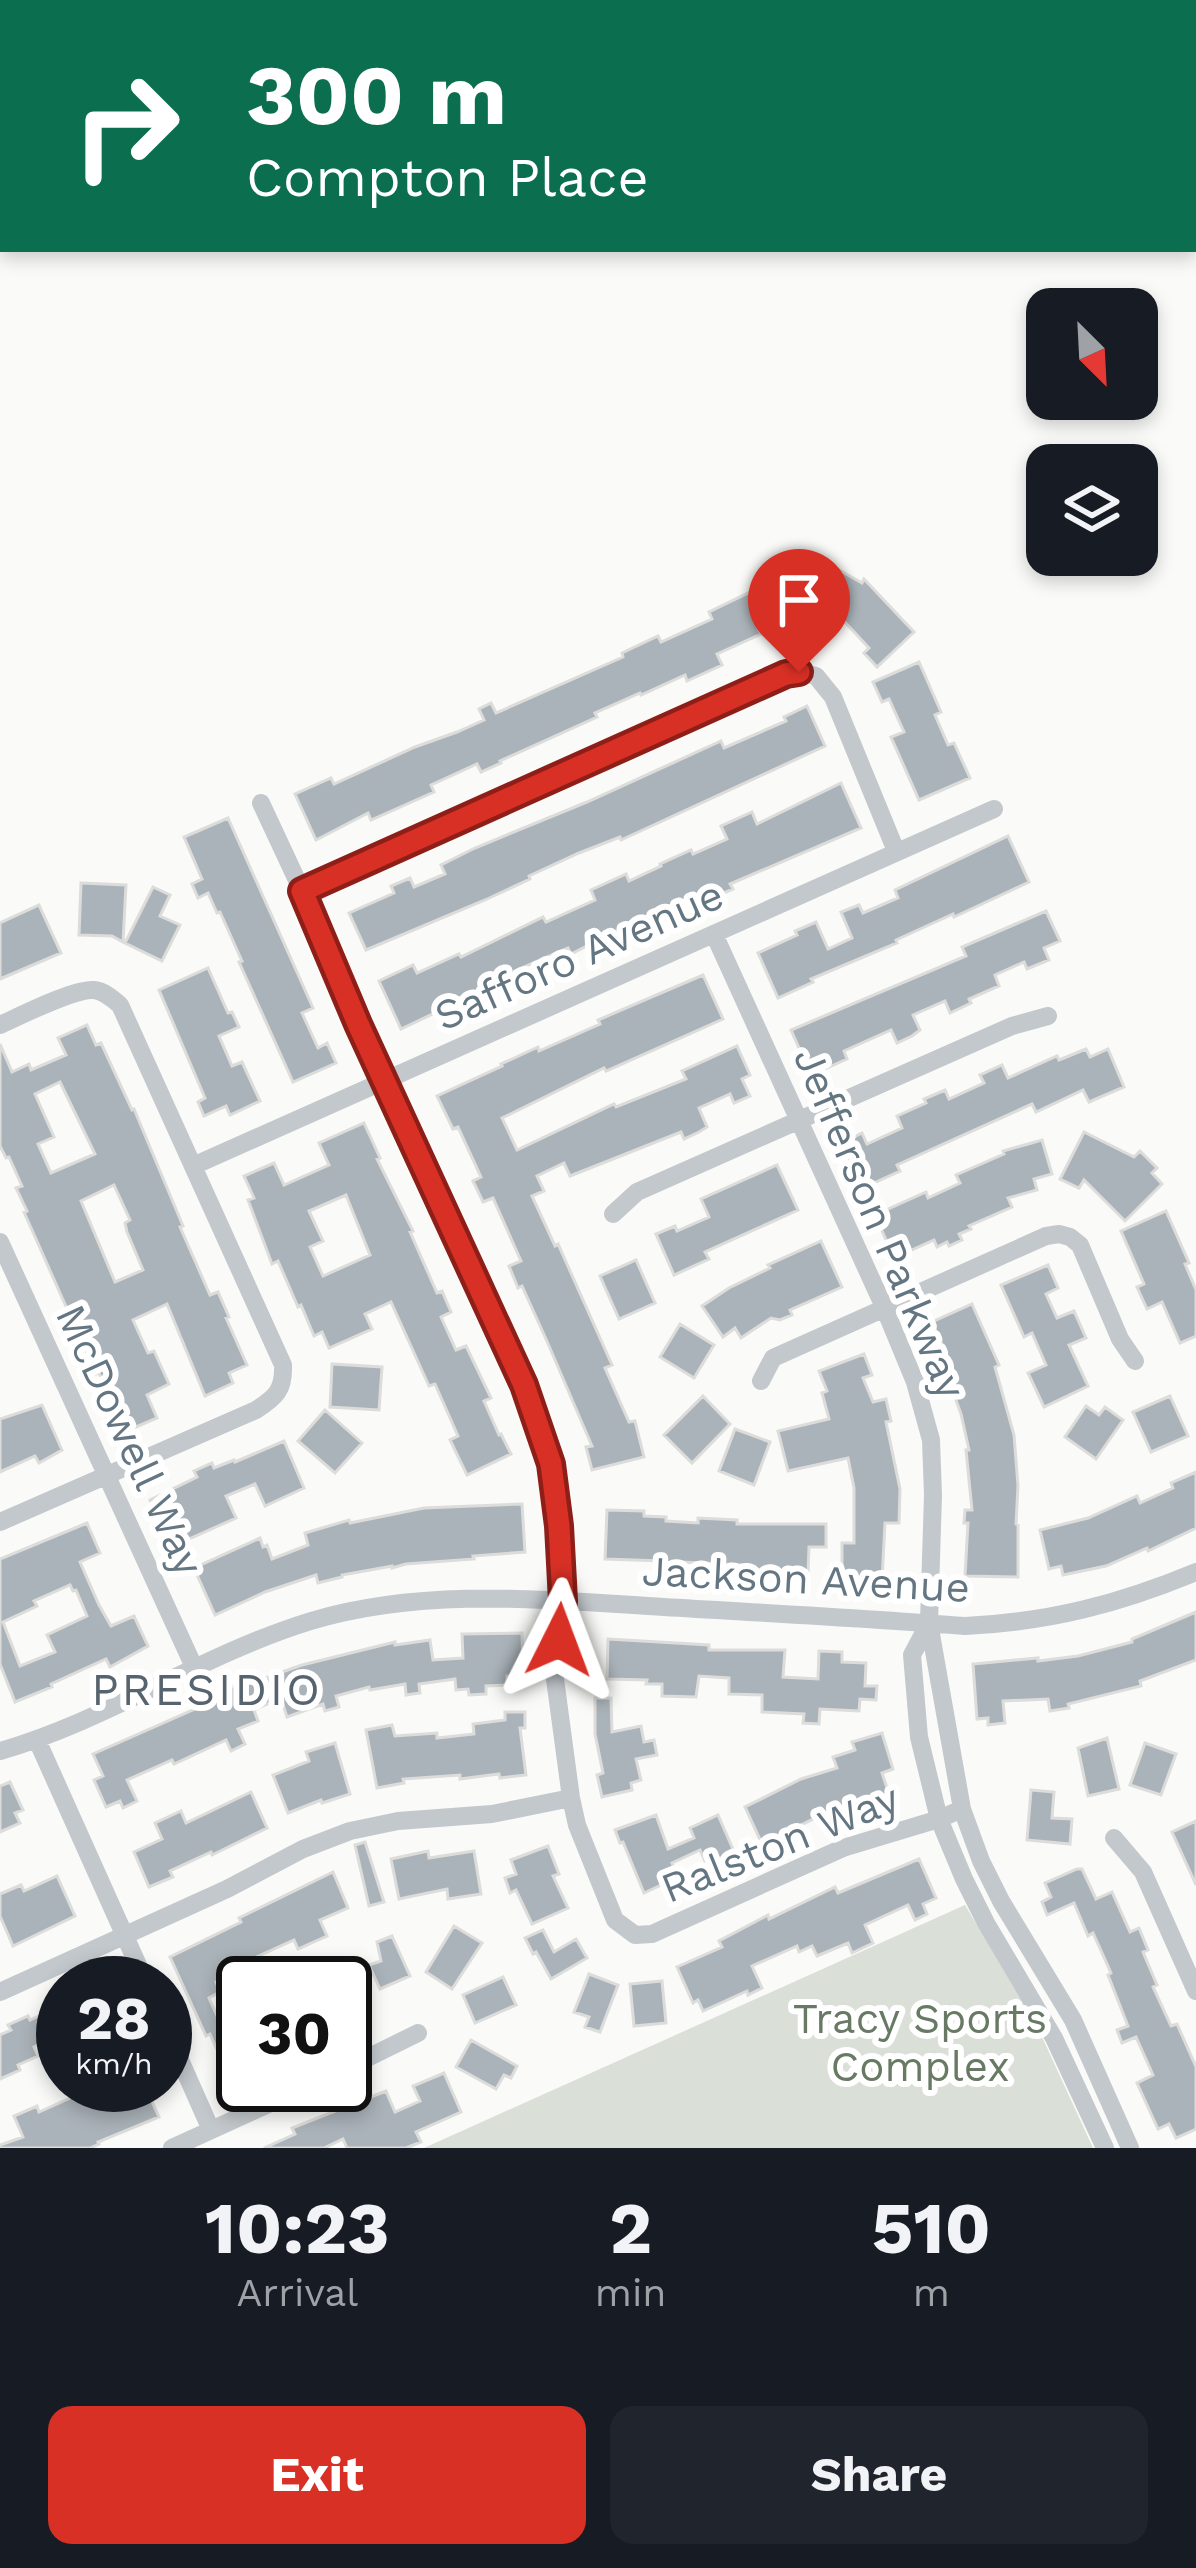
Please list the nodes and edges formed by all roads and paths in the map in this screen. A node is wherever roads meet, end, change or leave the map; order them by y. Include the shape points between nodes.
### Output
1 (261, 802) dead end
2 (994, 809) dead end
3 (896, 851) junction
4 (302, 891) junction
5 (714, 934) junction
6 (1048, 1016) dead end
7 (0, 1025) edge
8 (384, 1081) junction
9 (799, 1120) junction
10 (193, 1166) junction
11 (613, 1214) dead end
12 (2, 1249) edge
13 (884, 1307) junction
14 (1135, 1361) dead end
15 (761, 1381) dead end
16 (105, 1475) junction
17 (0, 1522) edge
18 (1196, 1572) edge
19 (563, 1601) junction
20 (928, 1623) junction
21 (194, 1667) junction
22 (37, 1740) junction
23 (0, 1751) edge
24 (571, 1798) junction
25 (962, 1809) junction
26 (939, 1820) junction
27 (1114, 1838) dead end
28 (125, 1936) junction
29 (134, 1956) edge
30 (1196, 1991) edge
31 (0, 1992) edge
32 (418, 2033) dead end
33 (372, 2056) edge
34 (192, 2086) edge
35 (251, 2112) edge
36 (212, 2130) junction
37 (172, 2148) edge
38 (1105, 2148) edge
39 (1130, 2148) edge

1 - 4 street
2 - 3 street, Safforo Avenue
3 - 4 street via 833,698 816,676 799,672
3 - 5 street, Safforo Avenue
4 - 8 street
5 - 8 street, Safforo Avenue
5 - 9 street, Jefferson Parkway
6 - 9 street
7 - 10 street via 77,992 108,995 120,1005
8 - 10 street, Safforo Avenue
8 - 19 street via 524,1385 551,1464
9 - 11 street via 637,1192
9 - 13 street, Jefferson Parkway
10 - 16 street via 284,1382 256,1410
12 - 16 street, McDowell Way
13 - 14 street via 1059,1234 1080,1245
13 - 15 street via 773,1358
13 - 20 street, Jefferson Parkway via 931,1439
16 - 17 street
16 - 21 street, McDowell Way
18 - 20 street, Jackson Avenue via 1080,1612 1005,1624
19 - 20 street, Jackson Avenue
19 - 21 street, Jackson Avenue via 384,1606 311,1621
19 - 24 street via 555,1679
20 - 25 street, Jefferson Parkway
20 - 26 street, Jefferson Parkway via 912,1655 919,1737
21 - 22 street, Jackson Avenue
22 - 23 street, Jackson Avenue
22 - 28 street
24 - 26 street, Ralston Way via 615,1921 635,1935 843,1848
24 - 28 street via 350,1831
25 - 26 street, Ralston Way
25 - 39 street, Jefferson Parkway
26 - 38 street, Jefferson Parkway
27 - 30 street via 1143,1872
28 - 29 street
28 - 31 street
32 - 33 street
34 - 36 street
35 - 36 street
36 - 37 street

